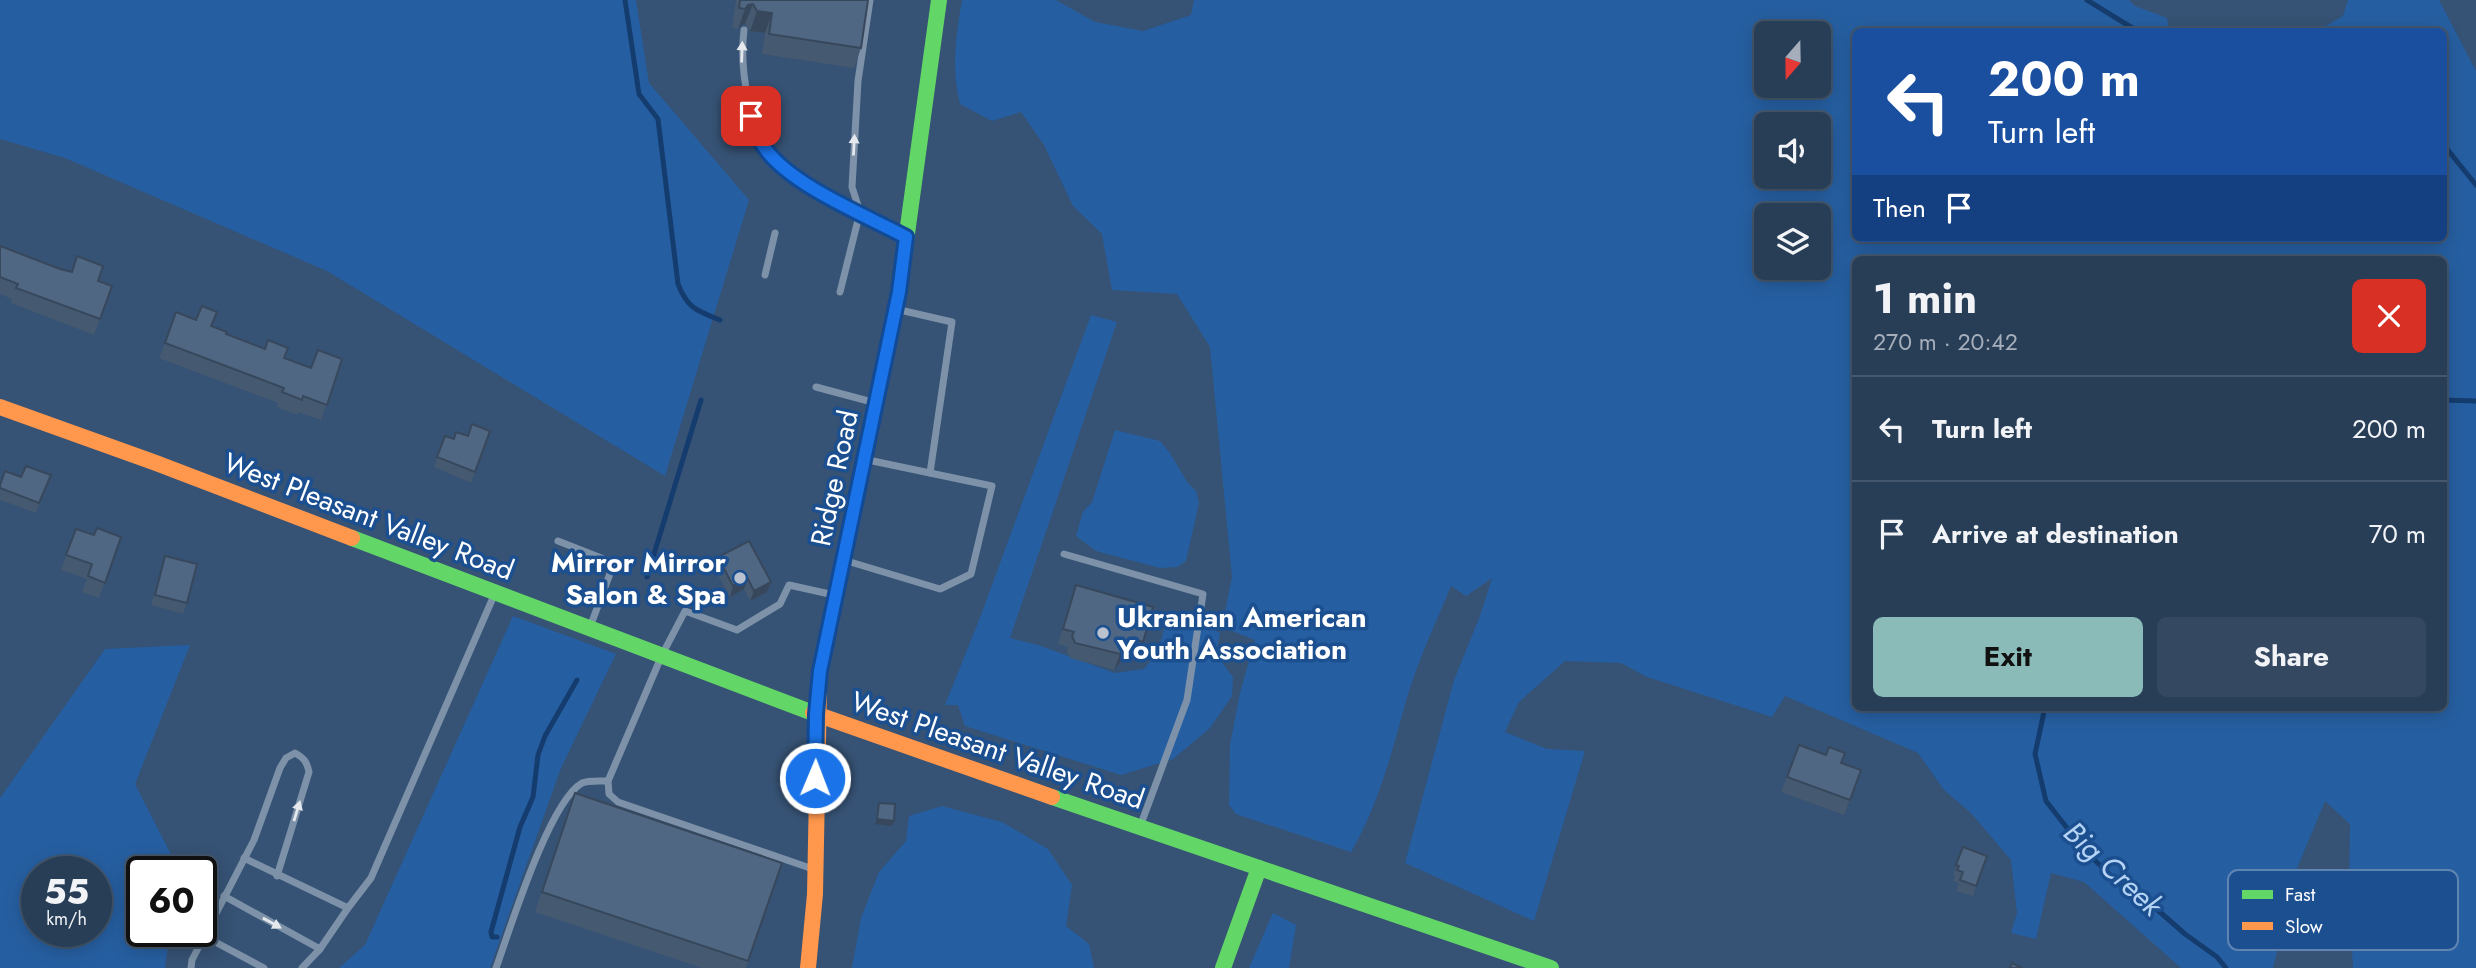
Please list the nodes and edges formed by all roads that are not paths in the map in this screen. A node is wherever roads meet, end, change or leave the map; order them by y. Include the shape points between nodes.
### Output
1 (870, 0) edge
2 (939, 0) edge
3 (744, 30) dead end
4 (860, 212) junction
5 (775, 233) dead end
6 (906, 237) junction
7 (765, 275) dead end
8 (840, 292) dead end
9 (895, 309) junction
10 (816, 387) dead end
11 (876, 403) junction
12 (0, 407) edge
13 (864, 460) junction
14 (930, 473) junction
15 (558, 541) dead end
16 (1064, 554) dead end
17 (843, 560) junction
18 (495, 592) junction
19 (836, 595) junction
20 (590, 628) junction
21 (662, 655) junction
22 (816, 714) junction
23 (608, 780) junction
24 (1140, 828) junction
25 (244, 858) junction
26 (1259, 868) junction
27 (814, 869) junction
28 (277, 876) junction
29 (224, 896) junction
30 (348, 908) junction
31 (217, 910) edge
32 (217, 943) edge
33 (198, 947) edge
34 (320, 949) junction
35 (191, 968) edge
36 (264, 968) edge
37 (302, 968) edge
38 (496, 968) edge
39 (808, 968) edge
40 (1223, 968) edge
41 (1551, 968) edge

4 -> 1 lane via 852,187 858,80
2 - 6 main road, Ridge Road
4 -> 3 lane via 795,177 766,150 753,124 743,73
4 - 6 lane
4 - 8 lane
5 - 7 lane
6 - 9 main road, Ridge Road
9 - 11 main road, Ridge Road
9 - 14 lane via 952,322
10 - 11 lane
11 - 13 main road, Ridge Road
12 - 18 main road, West Pleasant Valley Road
13 - 14 lane
13 - 17 main road, Ridge Road
14 - 17 lane via 992,486 971,574 940,589
15 - 20 lane via 614,563
16 - 24 lane via 1203,594 1187,699
17 - 19 main road, Ridge Road
18 - 20 main road, West Pleasant Valley Road
18 - 30 lane via 371,878
19 - 21 lane via 789,585 779,604 737,630 685,611
19 - 22 main road, Ridge Road
20 - 21 main road, West Pleasant Valley Road
21 - 22 main road, West Pleasant Valley Road
21 - 23 lane
22 - 24 main road, West Pleasant Valley Road
22 - 27 main road, Ridge Road
23 - 27 lane via 609,794 618,802
23 - 38 lane via 583,782 569,794 538,851
24 - 26 main road, West Pleasant Valley Road
25 - 28 lane
28 -> 25 lane via 309,772 302,757 286,758 280,768
25 - 29 lane
26 - 40 main road
26 - 41 main road, West Pleasant Valley Road
27 - 39 main road, Ridge Road
28 - 30 lane
29 - 31 lane
29 -> 34 lane
30 - 34 lane
32 - 36 lane
33 - 35 lane
34 - 37 lane

